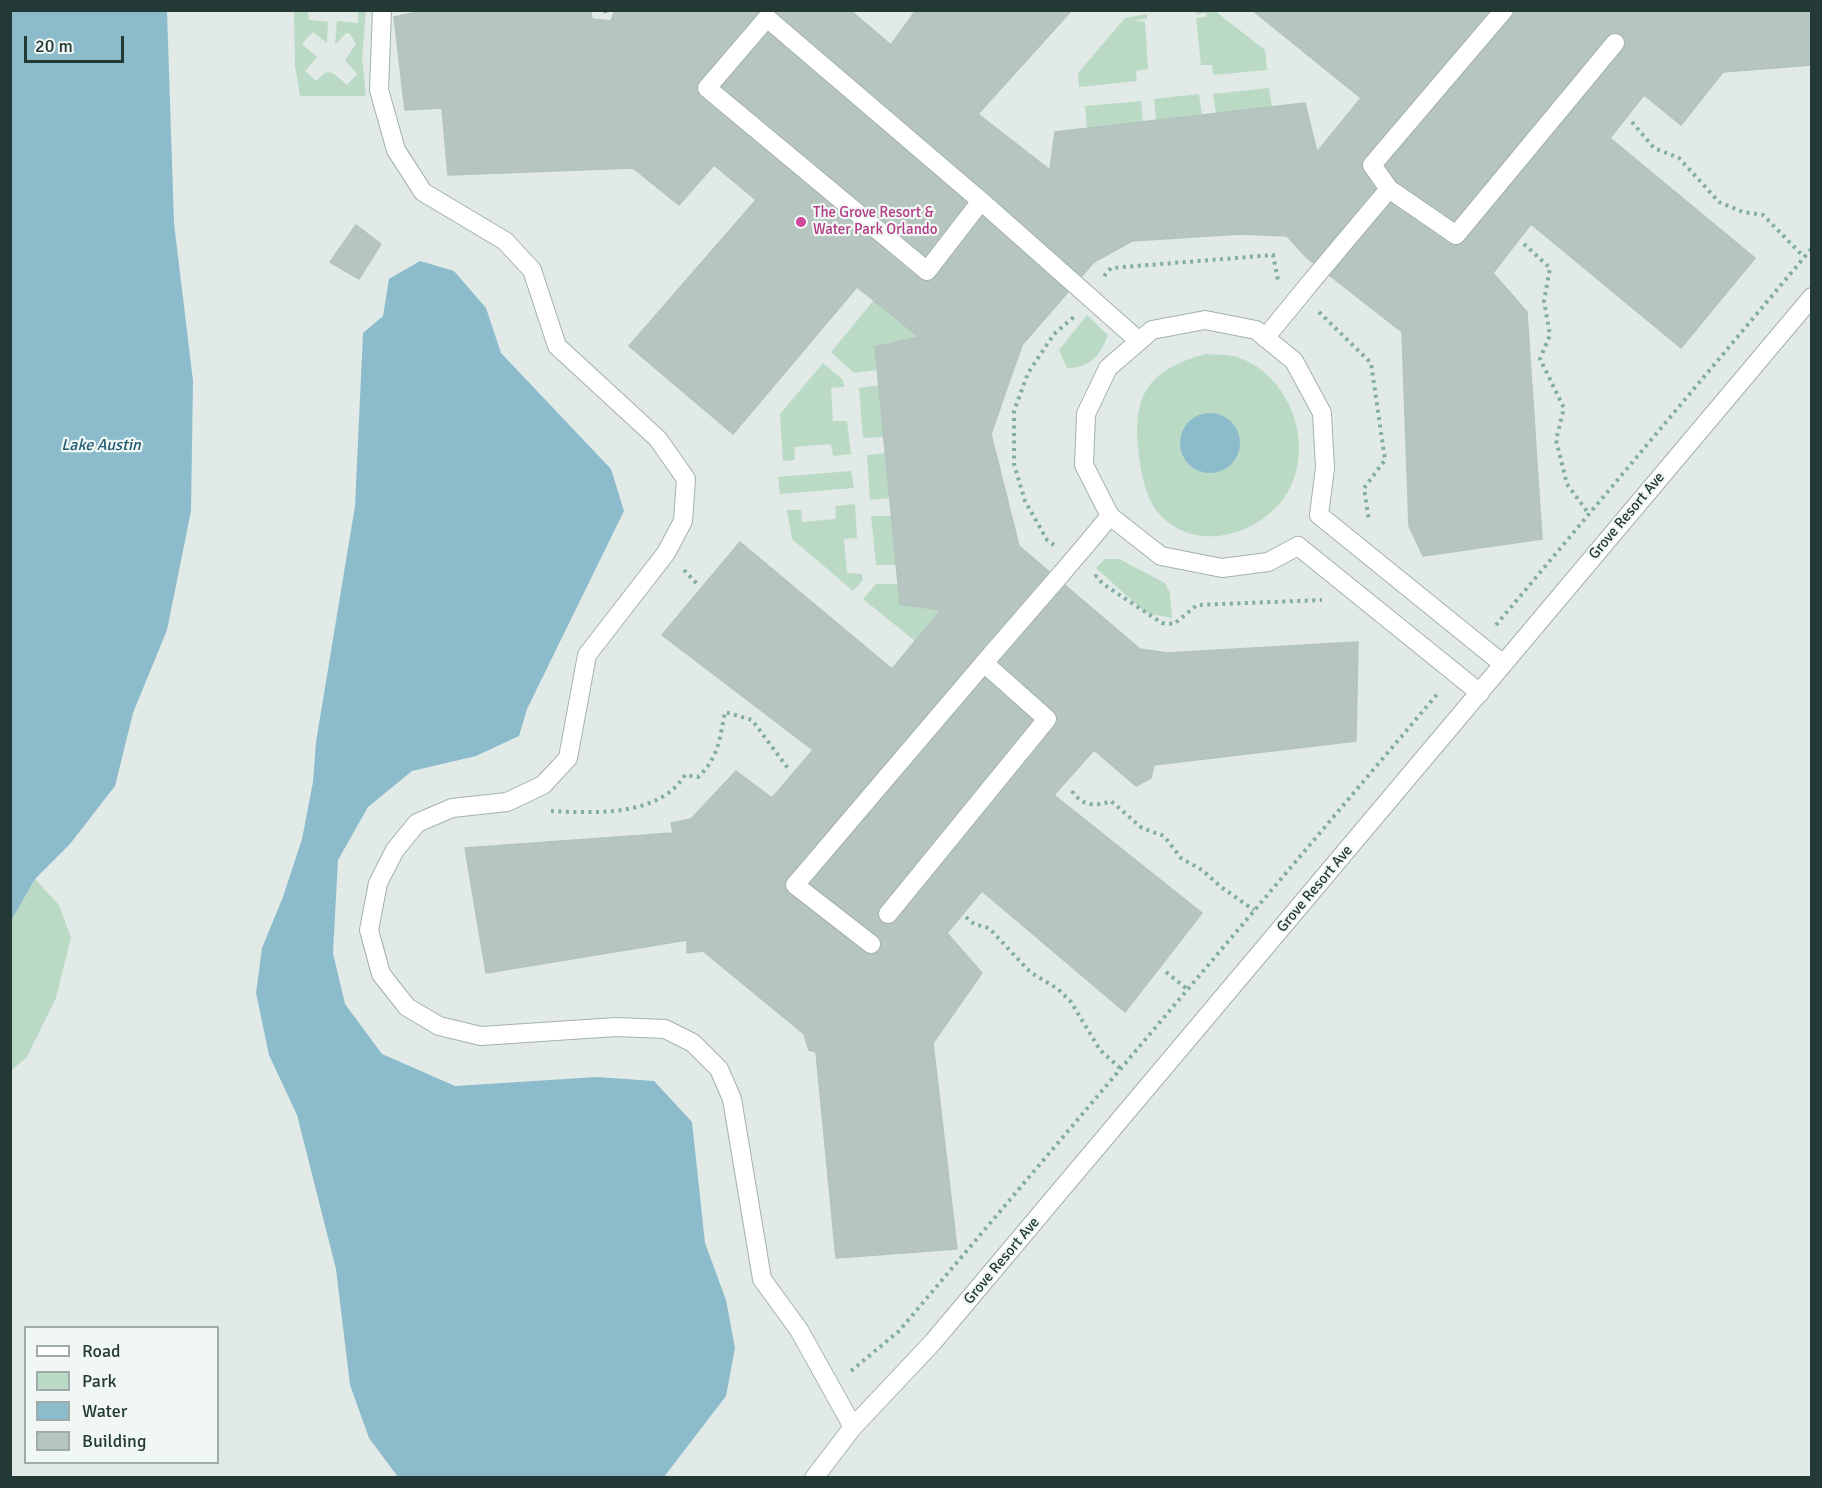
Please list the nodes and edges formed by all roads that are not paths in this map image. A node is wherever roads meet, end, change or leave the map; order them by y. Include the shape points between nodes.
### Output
1 (382, 10) edge
2 (1504, 10) edge
3 (1615, 43) dead end
4 (1389, 189) junction
5 (981, 201) junction
6 (1812, 297) edge
7 (1265, 338) junction
8 (1139, 341) junction
9 (1110, 516) junction
10 (984, 663) junction
11 (1503, 664) junction
12 (1480, 693) junction
13 (888, 914) dead end
14 (871, 944) dead end
15 (853, 1427) junction
16 (814, 1478) edge

1 - 15 street via 379,90 396,150 423,192 505,241 532,270 558,346 658,439 686,479 683,521 666,553 587,655 568,758 543,785 507,802 452,808 417,823 395,850 378,884 369,930 381,974 407,1006 439,1026 481,1036 616,1027 665,1029 700,1050 719,1069 732,1099 762,1279 799,1330
2 - 4 street via 1372,165
3 - 4 street via 1456,234
4 - 7 street, bridge
5 - 5 street via 927,271 707,88 767,18
5 - 8 street
6 - 11 street, Grove Resort Ave
7 - 8 street via 1256,330 1205,320 1152,330
7 - 11 street via 1294,361 1322,414 1325,468 1319,515
8 - 9 street via 1108,368 1086,414 1084,465
9 - 10 street, bridge
9 - 12 street via 1161,556 1222,568 1268,562 1298,546
10 - 13 street via 1047,719
10 - 14 street via 795,885
11 - 12 street, Grove Resort Ave
12 - 15 street, Grove Resort Ave via 933,1342
15 - 16 street, Grove Resort Ave

